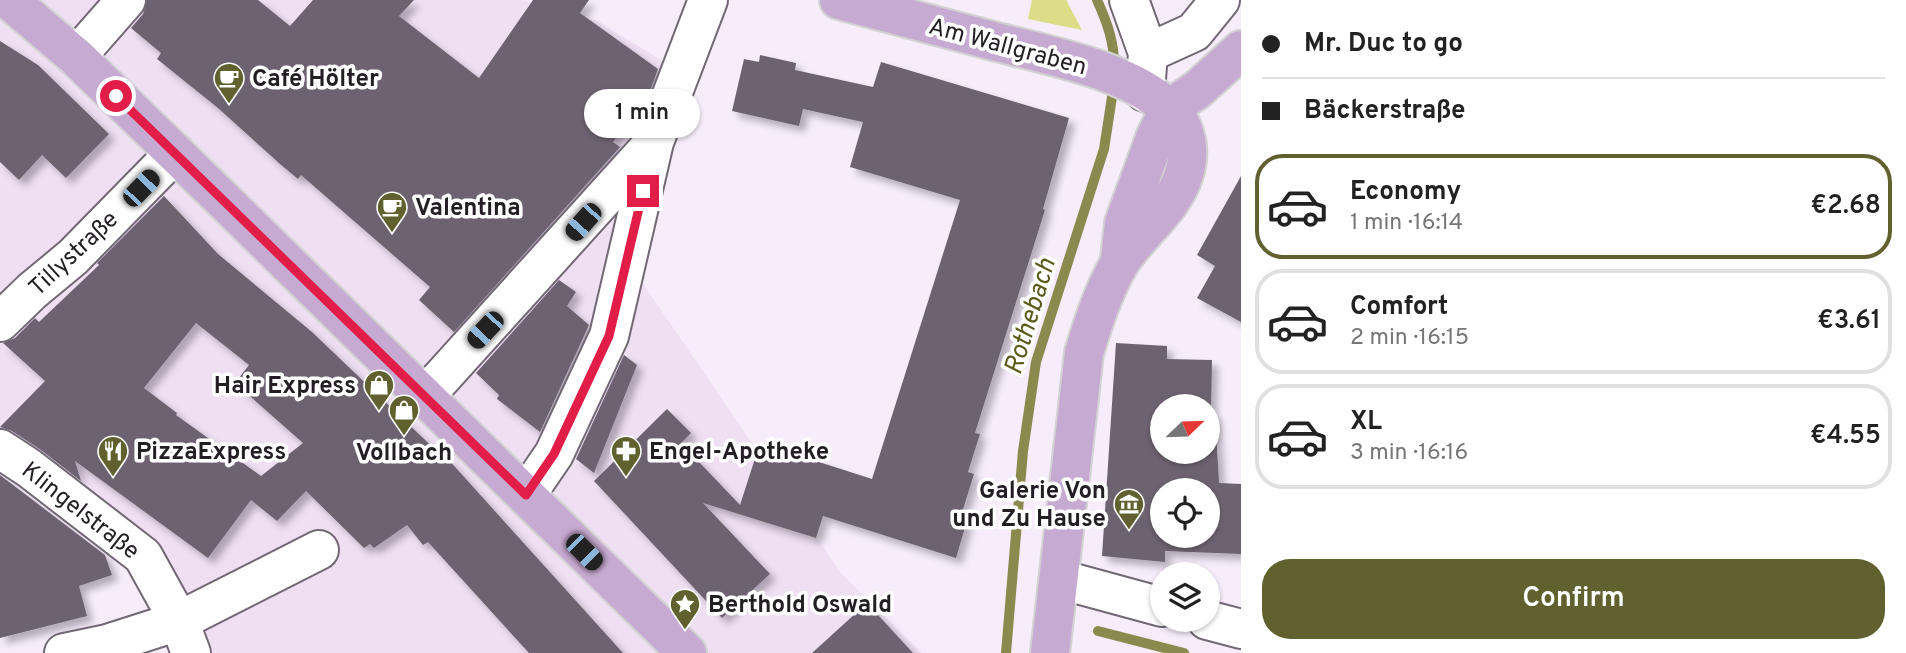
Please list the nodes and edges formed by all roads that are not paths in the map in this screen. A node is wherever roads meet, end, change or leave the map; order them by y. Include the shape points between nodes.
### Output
1 (9, 0) edge
2 (126, 0) edge
3 (708, 0) edge
4 (839, 0) edge
5 (1129, 0) edge
6 (1220, 0) edge
7 (1241, 50) edge
8 (76, 57) junction
9 (1146, 83) junction
10 (654, 142) junction
11 (175, 153) junction
12 (0, 322) edge
13 (425, 396) junction
14 (0, 449) edge
15 (526, 495) junction
16 (319, 550) dead end
17 (1059, 579) junction
18 (1150, 604) edge
19 (1220, 623) edge
20 (1241, 629) edge
21 (185, 637) edge
22 (64, 653) edge
23 (687, 653) edge
24 (1050, 653) edge

1 - 8 main road
2 - 8 street
3 - 10 street
4 - 9 main road, Am Wallgraben
5 - 9 street
6 - 9 street
7 - 9 main road via 1197,90
8 - 11 main road
9 - 17 main road via 1155,138 1124,223 1120,263 1101,301 1084,353
10 - 13 street
10 - 15 street via 609,336 554,454
11 - 12 street, Tillystraße via 74,257
11 - 13 main road
13 - 15 main road
14 - 21 street, Klingelstraße via 143,556
15 - 23 main road
16 - 21 street
17 - 18 street
17 - 24 main road
19 - 20 street
21 - 22 street

